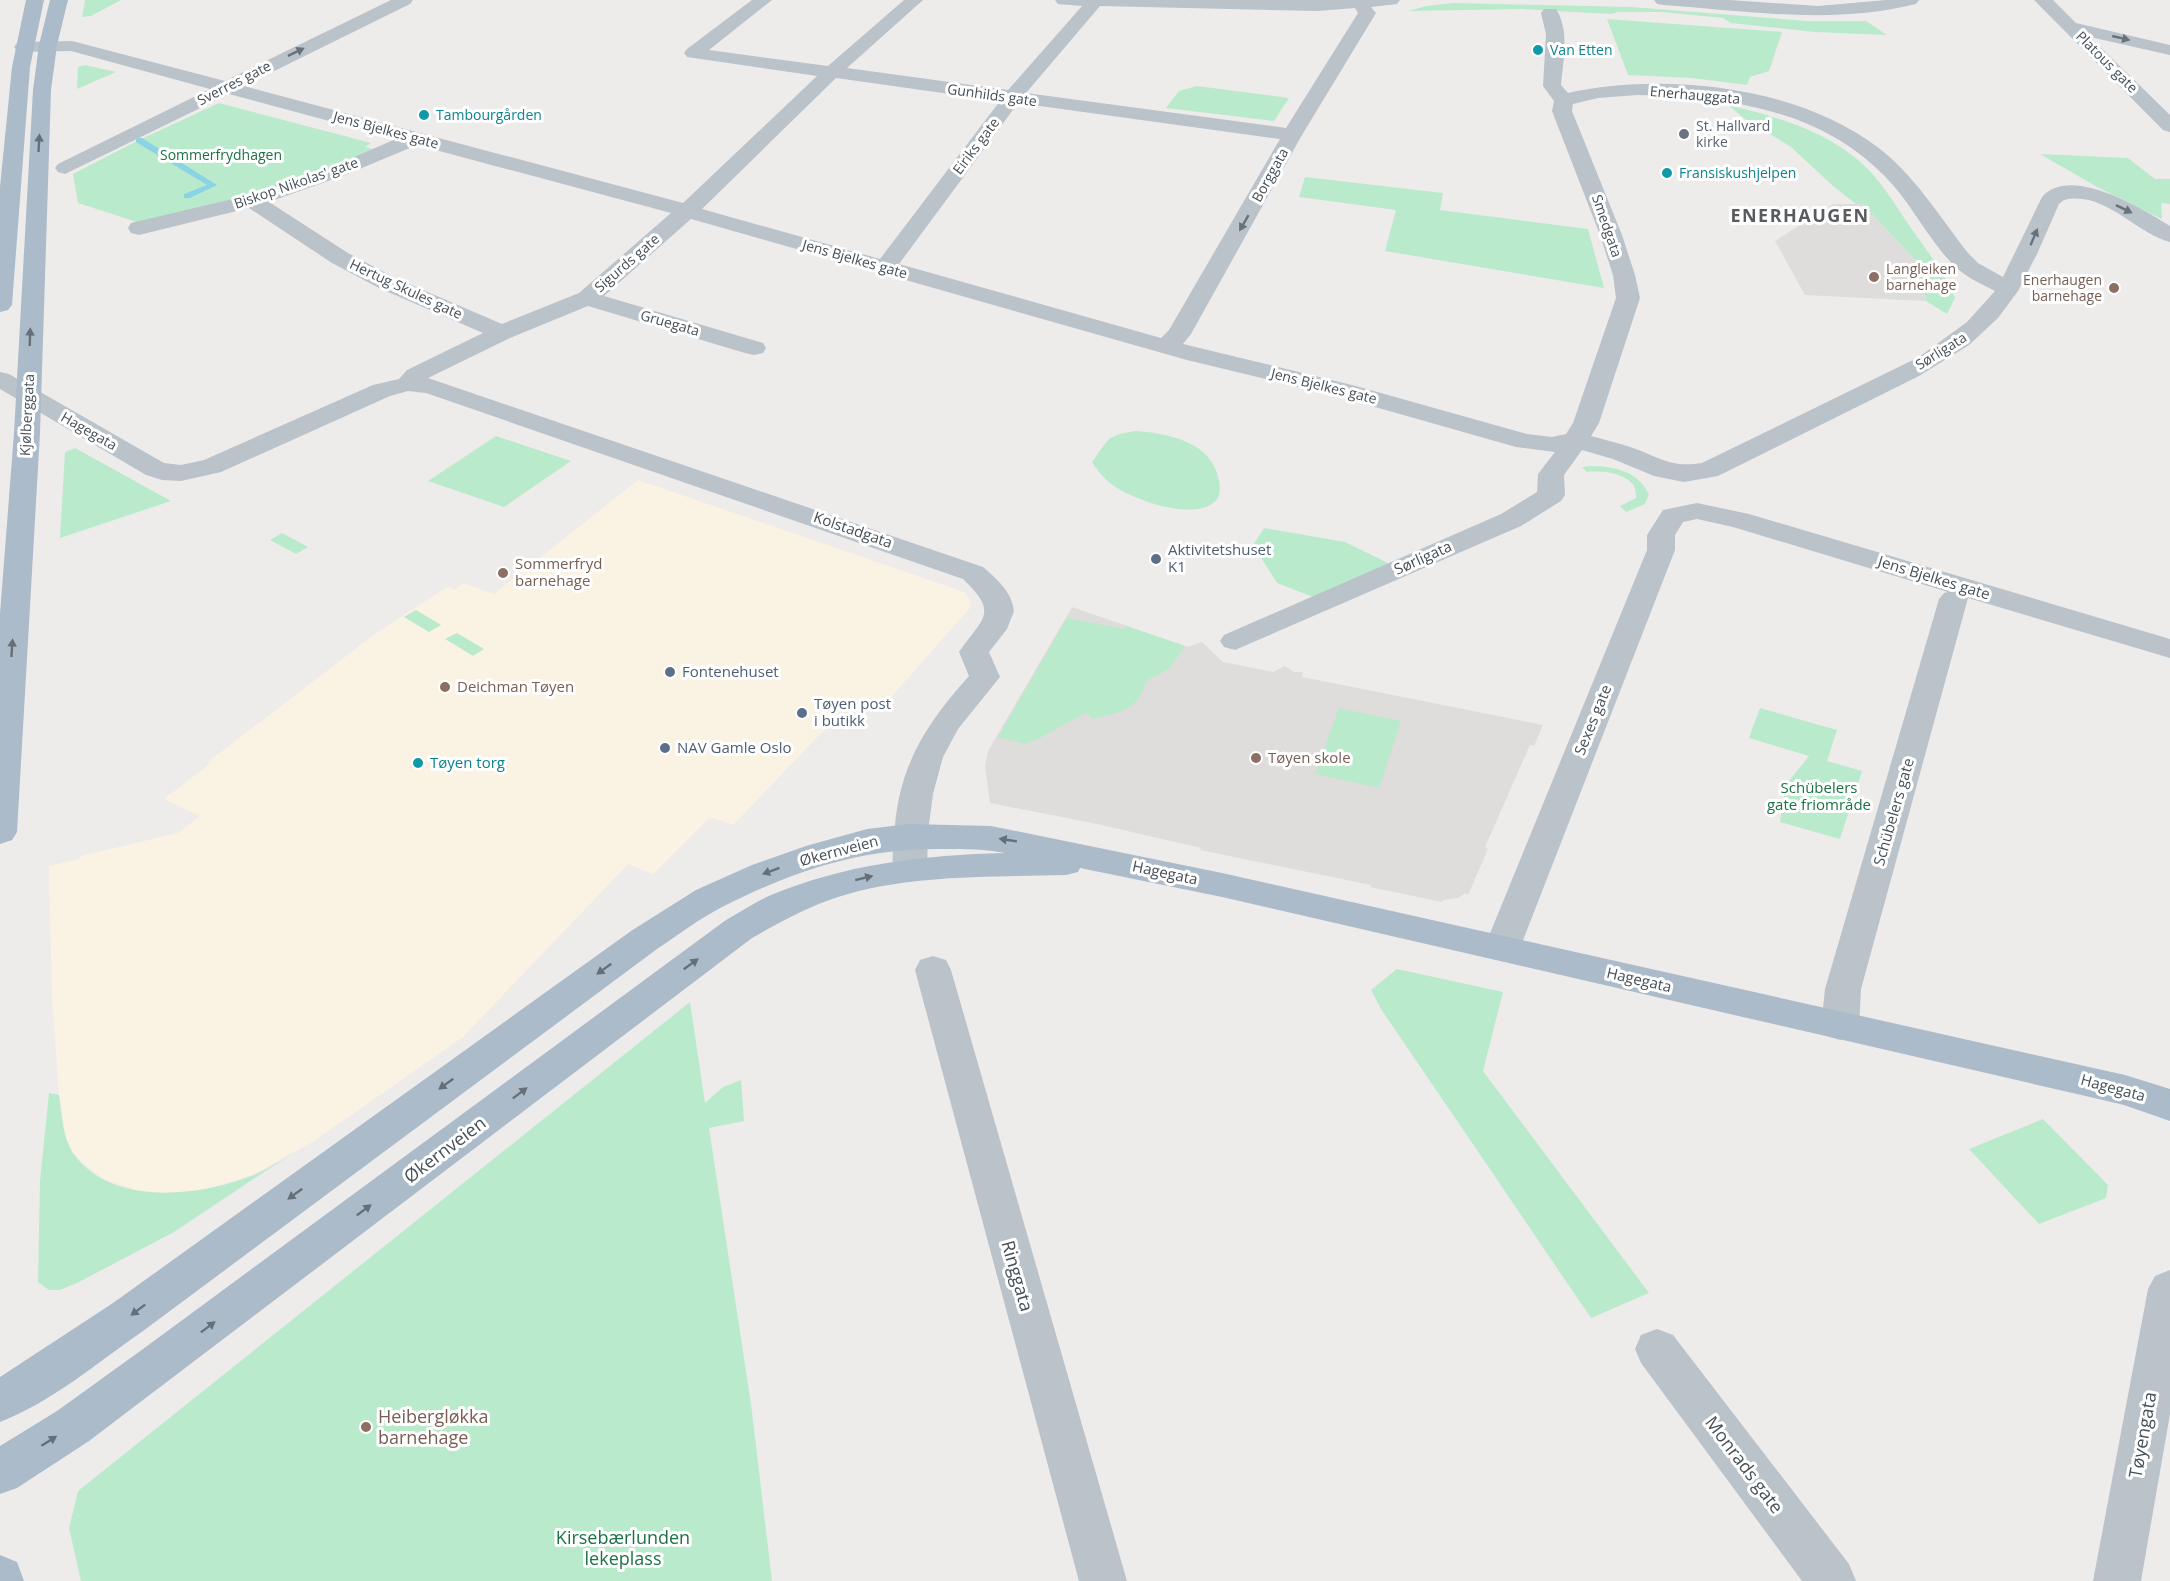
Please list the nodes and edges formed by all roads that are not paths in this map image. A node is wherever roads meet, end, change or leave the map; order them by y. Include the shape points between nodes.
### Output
1 (35, 0) edge
2 (59, 0) edge
3 (404, 0) edge
4 (763, 0) edge
5 (914, 0) edge
6 (1064, 0) edge
7 (1391, 0) edge
8 (1663, 0) edge
9 (1910, 0) edge
10 (2043, 0) edge
11 (1095, 1) edge
12 (1361, 4) junction
13 (1550, 13) dead end
14 (2072, 27) junction
15 (48, 45) junction
16 (23, 47) junction
17 (2170, 50) edge
18 (832, 72) junction
19 (225, 88) junction
20 (1012, 98) junction
21 (1564, 100) junction
22 (2170, 126) edge
23 (1292, 135) junction
24 (415, 138) junction
25 (65, 168) dead end
26 (4, 199) edge
27 (252, 201) junction
28 (687, 211) junction
29 (139, 228) dead end
30 (2170, 235) edge
31 (885, 267) junction
32 (2007, 288) junction
33 (587, 298) junction
34 (0, 305) edge
35 (502, 333) junction
36 (1166, 346) junction
37 (754, 348) dead end
38 (0, 379) edge
39 (408, 384) junction
40 (28, 396) junction
41 (1574, 440) junction
42 (181, 473) joint
43 (1684, 474) joint
44 (1697, 511) joint
45 (1869, 573) dead end
46 (1954, 599) junction
47 (1236, 642) dead end
48 (2170, 649) edge
49 (2170, 664) edge
50 (0, 832) edge
51 (909, 853) junction
52 (1502, 948) junction
53 (933, 970) dead end
54 (1840, 1026) junction
55 (2170, 1105) edge
56 (2170, 1289) edge
57 (1657, 1349) dead end
58 (0, 1401) edge
59 (0, 1472) edge
60 (1103, 1581) edge
61 (1832, 1581) edge
62 (2117, 1581) edge

1 - 16 main road
2 - 15 main road, Kjølberggata
19 -> 3 street, Sverres gate
4 - 18 street, Gunhilds gate via 693,53
5 - 18 street, Sigurds gate
6 - 11 street
7 - 12 street
8 - 9 street via 1821,11 1870,8
10 - 14 street, Platous gate
11 - 12 street
11 - 20 street, Eiriks gate
12 - 23 street, Borggata via 1367,13
13 - 21 street, Smedgata via 1555,34 1552,86
14 -> 17 street
14 - 22 street, Platous gate
15 - 16 street, Jens Bjelkes gate
15 - 19 street, Jens Bjelkes gate via 72,46
40 -> 15 main road, Kjølberggata via 37,160
16 - 26 main road
18 - 20 street, Gunhilds gate
18 - 28 street, Sigurds gate
19 - 24 street, Jens Bjelkes gate
19 - 25 street, Sverres gate
20 - 23 street, Gunhilds gate
20 - 31 street, Eiriks gate
21 - 32 street, Enerhauggata via 1622,91 1701,92 1755,101 1811,117 1851,137 1882,160 1960,258
21 - 41 street, Smedgata via 1562,111 1611,235 1628,298 1586,423
23 -> 36 street, Borggata via 1179,334
24 - 27 street, Biskop Nikolas' gate via 338,171
24 - 28 street, Jens Bjelkes gate
26 - 34 main road
27 - 29 street, Biskop Nikolas' gate
27 - 35 street, Hertug Skules gate via 340,258 387,283
28 - 31 street, Jens Bjelkes gate
28 - 33 street, Sigurds gate
32 -> 30 street, Sørligata via 2057,195 2075,192 2097,197
31 - 36 street, Jens Bjelkes gate
32 - 43 street, Sørligata via 1979,325 1939,355 1709,470
33 - 35 street, Sigurds gate
33 - 37 street, Gruegata
35 - 39 street, Sigurds gate via 416,375
36 - 41 street, Jens Bjelkes gate via 1525,441 1552,445
38 - 40 street, Hagegata
39 - 42 street, Sigurds gate via 371,394 221,462
39 - 51 street, Kolstadgata via 443,390 923,554 973,573 994,591 999,600 999,619 974,652 985,677 945,724 933,748 915,795
40 - 42 street, Hagegata via 156,470
50 -> 40 main road, Kjølberggata
41 - 43 street, Jens Bjelkes gate
41 - 47 street, Sørligata via 1563,462 1551,474 1551,495 1512,519
44 - 48 street, Jens Bjelkes gate via 1739,520
44 - 52 street, Sexes gate via 1673,516 1661,535 1661,550
45 - 46 street
46 - 49 street
46 - 54 street, Schübelers gate via 1843,989
51 - 52 main road, Hagegata via 1106,861
51 -> 58 main road, Økernveien via 867,841 818,854 708,899 530,1022 128,1317
59 -> 51 main road, Økernveien via 73,1426 159,1363 739,929 781,905 874,876
52 - 54 main road, Hagegata
53 - 60 street, Ringgata
54 - 55 main road, Hagegata via 2106,1086
56 - 62 street, Tøyengata
57 - 61 street, Monrads gate

